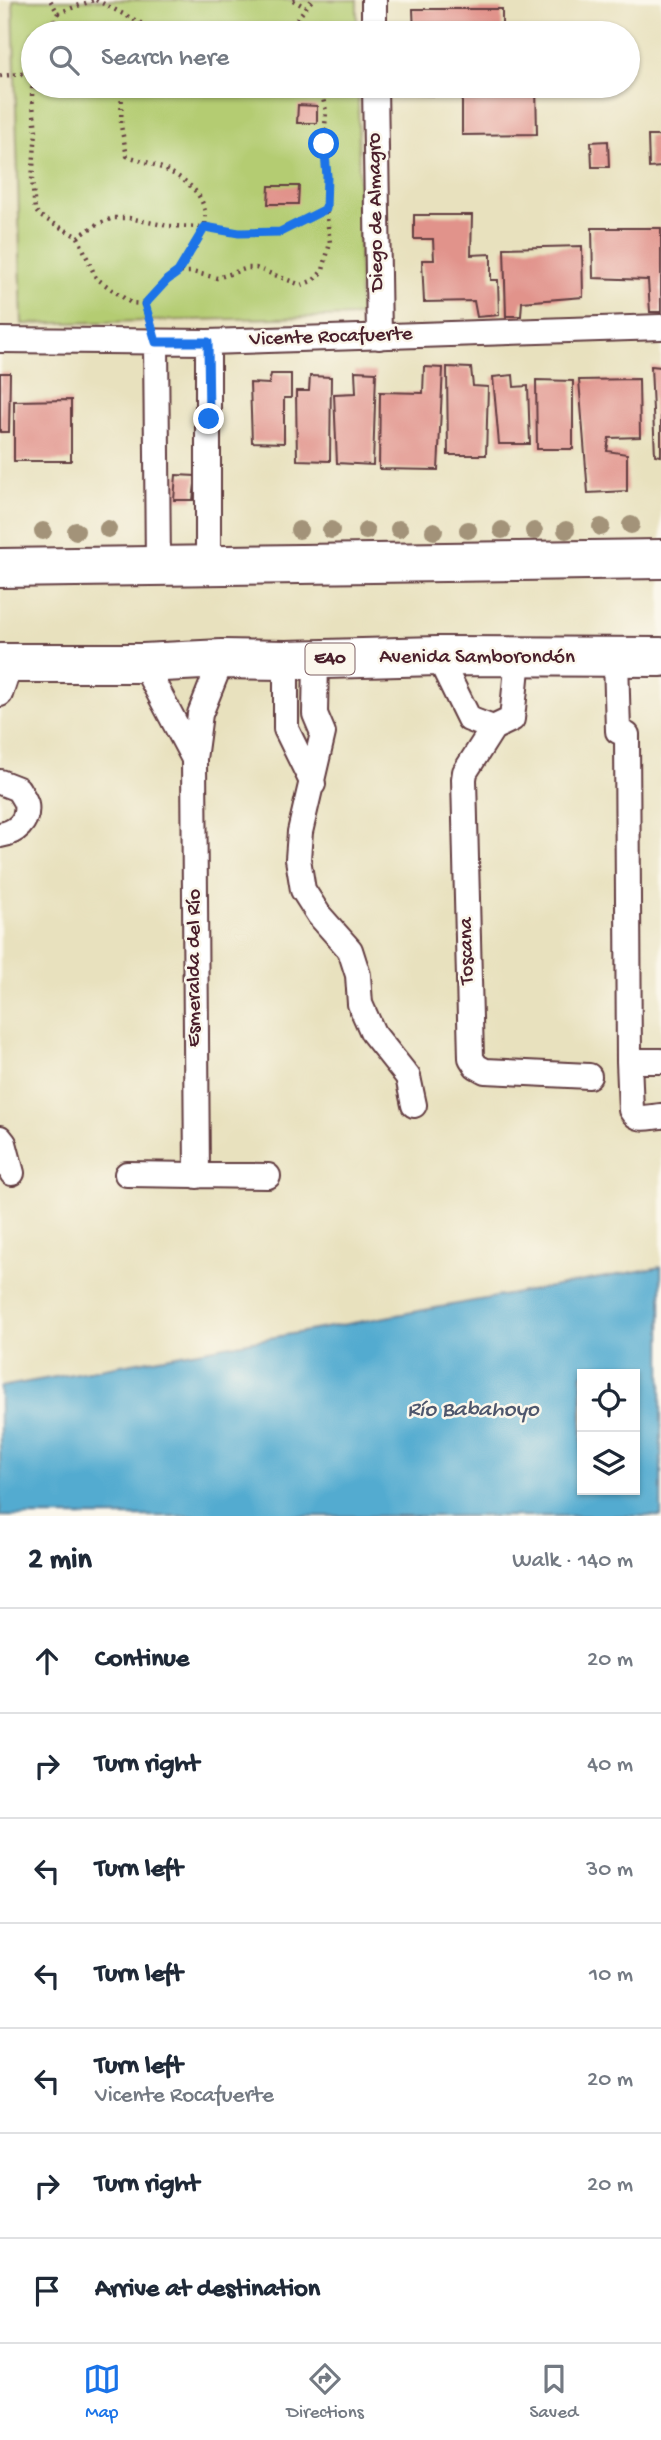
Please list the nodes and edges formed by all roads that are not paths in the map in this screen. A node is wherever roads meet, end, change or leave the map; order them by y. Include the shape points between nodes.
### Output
1 (374, 0) edge
2 (374, 21) edge
3 (375, 98) edge
4 (661, 327) edge
5 (379, 337) junction
6 (0, 340) edge
7 (156, 342) junction
8 (208, 342) junction
9 (661, 559) edge
10 (208, 564) junction
11 (158, 566) junction
12 (0, 568) edge
13 (438, 656) junction
14 (518, 658) junction
15 (635, 658) edge
16 (222, 659) junction
17 (301, 660) junction
18 (143, 663) junction
19 (3, 674) edge
20 (203, 705) junction
21 (167, 706) junction
22 (287, 710) junction
23 (315, 710) junction
24 (492, 728) junction
25 (194, 759) junction
26 (0, 782) edge
27 (313, 784) junction
28 (0, 835) edge
29 (629, 1061) junction
30 (661, 1061) edge
31 (589, 1076) dead end
32 (414, 1105) dead end
33 (661, 1116) edge
34 (0, 1138) edge
35 (12, 1172) dead end
36 (127, 1174) dead end
37 (197, 1176) junction
38 (268, 1176) dead end

1 - 2 street
3 - 5 street, Diego de Almagro
4 - 5 street, Vicente Rocafuerte
5 - 8 street, Vicente Rocafuerte
6 - 7 street, Vicente Rocafuerte
7 - 8 street, Vicente Rocafuerte
7 - 11 street
8 - 10 street
9 - 10 highway
10 - 11 highway
11 - 12 highway
13 - 14 highway, Avenida Samborondón / E40
13 - 17 highway, Avenida Samborondón / E40
13 - 24 street via 469,719
14 - 15 highway, Avenida Samborondón / E40
14 - 24 street, Toscana via 512,719
15 - 29 street via 618,731 627,735
16 - 17 highway, Avenida Samborondón / E40
16 - 18 highway, Avenida Samborondón / E40
16 - 20 street, Esmeralda del Río
17 - 22 street
17 - 23 street
18 - 19 highway, Avenida Samborondón / E40
18 - 21 street, Esmeralda del Río
20 - 21 street
20 - 25 street, Esmeralda del Río
21 - 25 street, Esmeralda del Río
22 - 23 street
22 - 27 street via 286,729
23 - 27 street via 323,733
24 - 31 street, Toscana via 464,779 471,1058 485,1071
25 - 37 street, Esmeralda del Río
26 - 28 street via 18,789 26,804 24,821 12,833
27 - 32 street via 300,832 303,890 350,950 360,1004 373,1033 408,1077
29 - 30 street
29 - 33 street via 631,1110 640,1118
34 - 35 street
36 - 37 street
37 - 38 street

